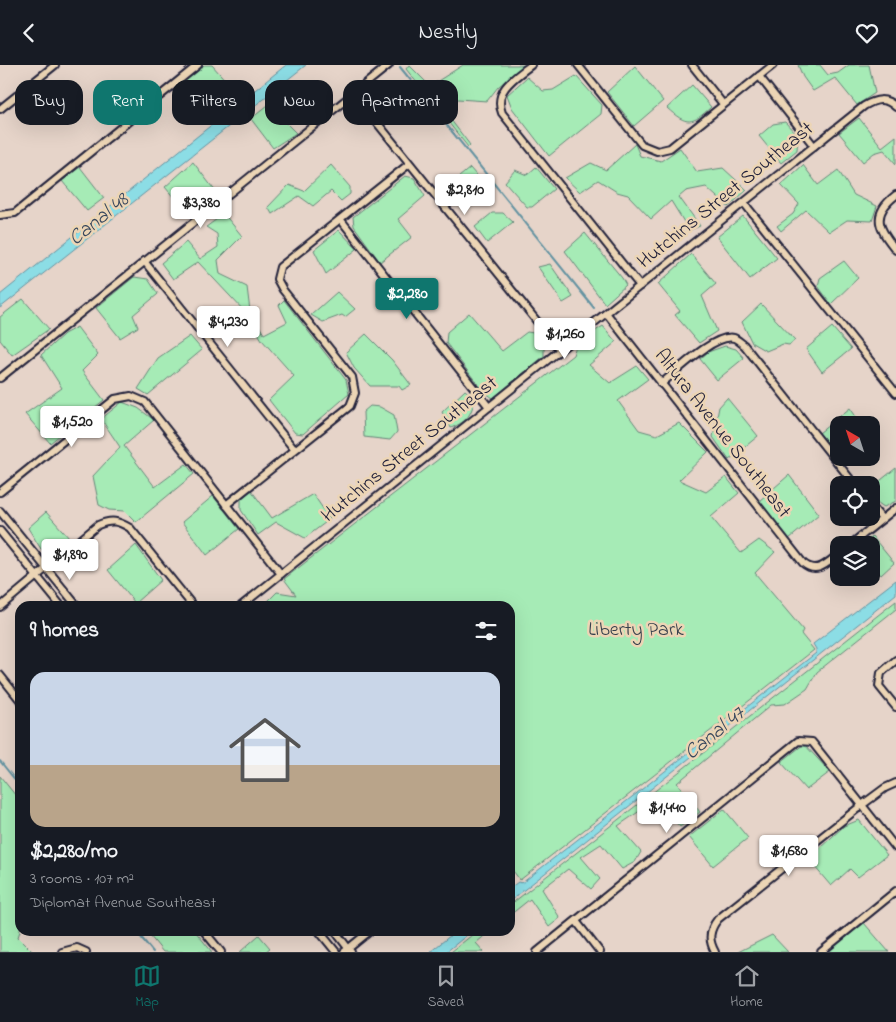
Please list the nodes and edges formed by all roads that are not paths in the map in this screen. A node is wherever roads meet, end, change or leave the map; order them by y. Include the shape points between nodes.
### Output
1 (55, 65) edge
2 (198, 65) edge
3 (389, 65) edge
4 (531, 65) edge
5 (578, 65) edge
6 (692, 65) edge
7 (773, 65) edge
8 (759, 76) junction
9 (371, 80) edge
10 (343, 103) edge
11 (723, 104) junction
12 (896, 107) edge
13 (0, 109) edge
14 (378, 125) edge
15 (814, 146) junction
16 (409, 164) junction
17 (896, 195) edge
18 (744, 203) junction
19 (2, 215) edge
20 (341, 220) junction
21 (896, 251) edge
22 (144, 261) junction
23 (640, 286) junction
24 (607, 314) junction
25 (560, 350) junction
26 (0, 378) edge
27 (662, 384) junction
28 (896, 393) edge
29 (489, 407) junction
30 (294, 449) junction
31 (848, 476) edge
32 (0, 492) edge
33 (226, 505) junction
34 (896, 508) edge
35 (0, 511) edge
36 (880, 516) edge
37 (882, 519) junction
38 (0, 531) edge
39 (861, 536) edge
40 (830, 561) edge
41 (47, 569) junction
42 (281, 574) junction
43 (37, 577) junction
44 (57, 601) edge
45 (73, 601) edge
46 (189, 601) edge
47 (247, 601) edge
48 (0, 607) edge
49 (896, 661) edge
50 (0, 675) edge
51 (15, 694) edge
52 (896, 707) edge
53 (896, 783) edge
54 (862, 805) junction
55 (896, 848) edge
56 (896, 891) edge
57 (576, 921) junction
58 (208, 936) edge
59 (323, 936) edge
60 (338, 936) edge
61 (364, 936) edge
62 (348, 951) edge
63 (62, 952) edge
64 (86, 952) edge
65 (220, 952) edge
66 (336, 952) edge
67 (537, 952) edge
68 (600, 952) edge
69 (715, 952) edge
70 (820, 952) edge

1 - 13 street
2 - 19 street via 15,213
3 - 9 street
4 - 23 street via 503,90 499,105 502,113
5 - 11 street via 642,145 657,151 670,148
6 - 11 street
7 - 8 street
8 - 11 street
8 - 15 street
10 - 22 street
12 - 15 street, Hutchins Street Southeast via 884,99 874,100
14 - 16 street
15 - 18 street, Hutchins Street Southeast
16 - 20 street
16 - 25 street
17 - 21 street via 882,208 879,217 879,227
18 - 23 street, Hutchins Street Southeast
18 - 28 street
20 - 29 street
20 - 30 street via 280,267 277,279 352,377 356,393 350,406
22 - 26 street
22 - 30 street
23 - 24 street, Hutchins Street Southeast
24 - 25 street, Hutchins Street Southeast
24 - 27 street, Altura Avenue Southeast
25 - 29 street, Hutchins Street Southeast
27 - 31 street via 712,343 735,338 744,345
27 - 40 street, Altura Avenue Southeast via 803,563 814,569
29 - 42 street, Hutchins Street Southeast
30 - 33 street
32 - 33 street via 115,399 131,396 145,403
33 - 42 street
34 - 37 street
35 - 41 street
36 - 37 street
37 - 39 street
38 - 43 street
41 - 43 street
41 - 45 street
41 - 46 street via 98,525 118,521 130,528
42 - 47 street, Hutchins Street Southeast
43 - 44 street
43 - 48 street
49 - 52 street via 881,673 879,686
50 - 51 street
53 - 54 street
54 - 55 street
54 - 57 street via 812,742 798,741
54 - 69 street via 718,919 710,939
56 - 70 street
57 - 67 street
57 - 68 street
58 - 65 street
59 - 66 street
60 - 62 street
61 - 62 street
63 - 64 street via 76,948

